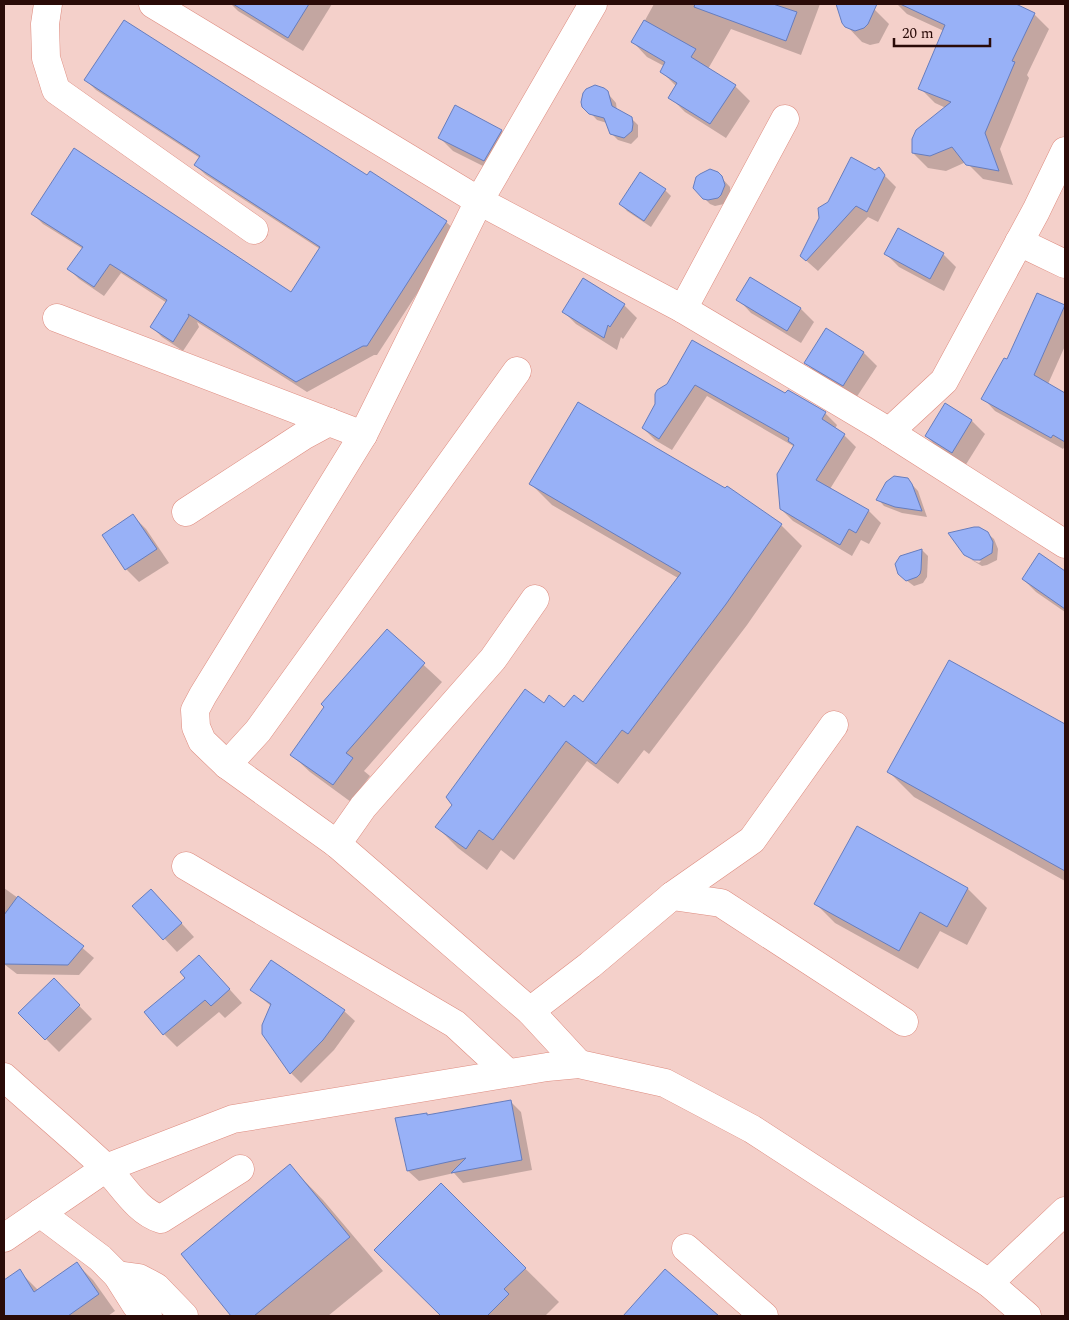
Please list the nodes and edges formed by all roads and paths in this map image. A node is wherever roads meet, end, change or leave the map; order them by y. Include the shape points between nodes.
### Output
1 (48, 4) edge
2 (153, 4) edge
3 (593, 4) edge
4 (784, 119) dead end
5 (1065, 151) edge
6 (479, 201) junction
7 (254, 230) dead end
8 (1019, 242) junction
9 (1065, 264) edge
10 (684, 310) junction
11 (57, 318) dead end
12 (518, 371) dead end
13 (329, 422) junction
14 (888, 432) junction
15 (363, 435) junction
16 (186, 512) dead end
17 (1065, 544) edge
18 (535, 599) dead end
19 (834, 725) dead end
20 (227, 765) junction
21 (337, 844) junction
22 (186, 866) dead end
23 (672, 896) junction
24 (530, 1011) junction
25 (904, 1022) dead end
26 (579, 1064) junction
27 (508, 1073) junction
28 (4, 1077) edge
29 (106, 1168) junction
30 (240, 1169) dead end
31 (1065, 1211) edge
32 (40, 1213) junction
33 (4, 1238) edge
34 (686, 1248) dead end
35 (117, 1275) junction
36 (989, 1283) junction
37 (148, 1316) edge
38 (184, 1316) edge
39 (764, 1316) edge
40 (1027, 1316) edge

1 - 7 street via 46,58 56,90
2 - 6 street
3 - 6 street
4 - 10 street
5 - 8 street
6 - 10 street
6 - 15 street
8 - 9 street
8 - 14 street via 944,381
10 - 14 street
11 - 13 street
12 - 20 street via 258,731
13 - 15 street
13 - 16 street via 302,436
14 - 17 street
15 - 20 street via 195,710 196,727 202,741
18 - 21 street via 493,659 364,807
19 - 23 street via 752,840
20 - 21 street
21 - 24 street
22 - 27 street via 455,1024
23 - 24 street
23 - 25 street via 721,903
24 - 26 street
26 - 27 street
26 - 36 street via 665,1083 752,1129
27 - 29 street via 233,1119
28 - 29 street
29 - 30 street via 142,1208 161,1219
29 - 32 street
31 - 36 street
32 - 33 street
32 - 35 street via 100,1258
34 - 39 street
35 - 37 street
35 - 38 street via 140,1278 156,1287
36 - 40 street

